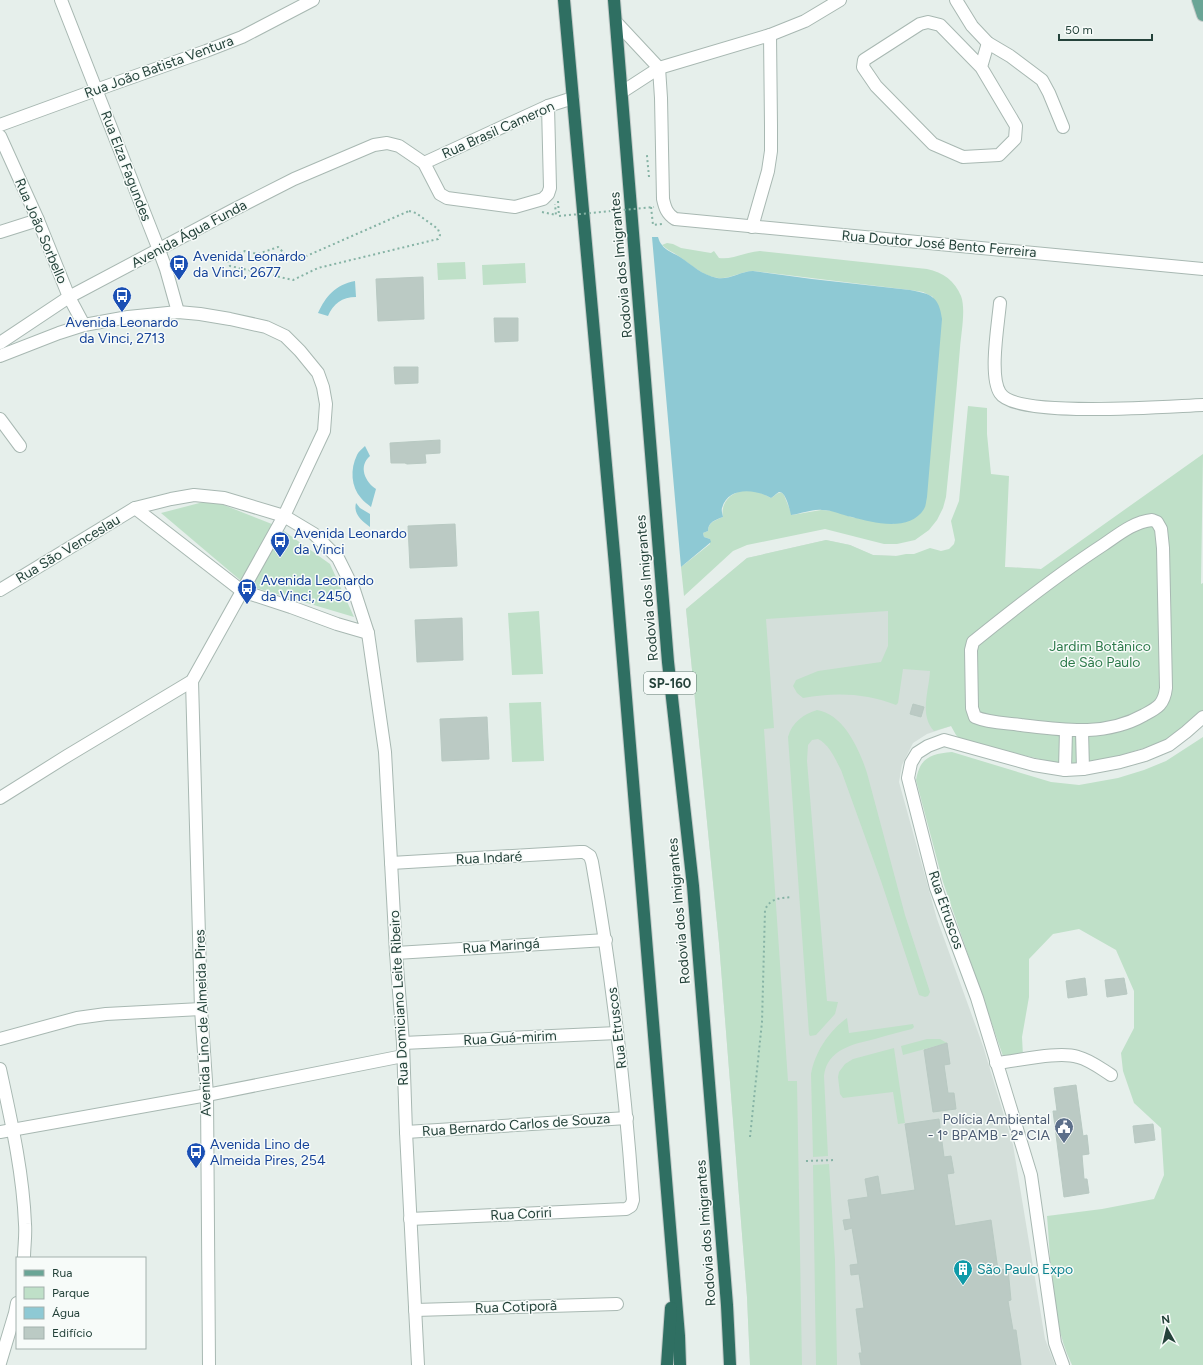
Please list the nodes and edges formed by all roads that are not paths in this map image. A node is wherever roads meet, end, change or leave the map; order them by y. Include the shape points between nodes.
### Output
1 (61, 0) edge
2 (313, 0) edge
3 (556, 0) edge
4 (564, 0) edge
5 (614, 0) edge
6 (840, 0) edge
7 (956, 0) edge
8 (1198, 0) edge
9 (1203, 14) edge
10 (566, 22) junction
11 (616, 22) junction
12 (770, 35) junction
13 (988, 43) junction
14 (981, 67) junction
15 (658, 68) junction
16 (96, 90) junction
17 (622, 92) junction
18 (573, 98) junction
19 (548, 106) junction
20 (0, 126) edge
21 (1063, 127) dead end
22 (0, 136) edge
23 (424, 163) junction
24 (38, 220) junction
25 (752, 227) junction
26 (0, 232) edge
27 (159, 250) junction
28 (1203, 269) edge
29 (69, 297) junction
30 (1000, 303) dead end
31 (178, 312) junction
32 (84, 325) junction
33 (0, 343) edge
34 (0, 356) edge
35 (1203, 405) edge
36 (0, 419) edge
37 (20, 446) dead end
38 (135, 508) junction
39 (284, 516) junction
40 (0, 590) edge
41 (242, 592) junction
42 (368, 633) junction
43 (192, 681) junction
44 (1203, 717) edge
45 (1066, 730) junction
46 (1082, 731) junction
47 (1083, 769) junction
48 (1065, 770) junction
49 (0, 798) edge
50 (588, 854) joint
51 (391, 863) junction
52 (606, 940) junction
53 (396, 953) junction
54 (202, 1009) junction
55 (617, 1032) junction
56 (0, 1039) edge
57 (403, 1043) junction
58 (403, 1056) junction
59 (996, 1063) junction
60 (0, 1069) edge
61 (1111, 1075) dead end
62 (207, 1095) junction
63 (627, 1118) junction
64 (13, 1130) junction
65 (0, 1132) edge
66 (406, 1132) junction
67 (631, 1206) joint
68 (410, 1219) junction
69 (24, 1257) edge
70 (674, 1269) junction
71 (617, 1304) dead end
72 (16, 1307) edge
73 (415, 1310) junction
74 (0, 1362) edge
75 (209, 1365) edge
76 (418, 1365) edge
77 (667, 1365) edge
78 (680, 1365) edge
79 (730, 1365) edge
80 (1062, 1365) edge

1 - 16 street, Rua Elza Fagundes
2 - 16 street, Rua João Batista Ventura via 242,37
3 - 10 highway
4 - 10 highway, SP-160
5 - 11 highway, Rodovia dos Imigrantes / SP-160
6 - 12 street via 805,21
7 - 13 street via 972,26
8 - 9 main road
10 - 18 highway, SP-160
11 - 15 street
11 - 17 highway, Rodovia dos Imigrantes / SP-160
12 - 15 street
12 - 25 street via 771,151
13 - 14 street
13 - 21 street via 1042,80
14 - 14 street via 1016,126 1015,139 999,155 963,156 933,144 876,86 863,67 864,60 920,24 928,22 940,25
15 - 17 street
15 - 25 street, Rua Doutor José Bento Ferreira via 663,199 668,214 675,219
16 - 20 street, Rua João Batista Ventura
16 - 27 street, Rua Elza Fagundes
17 - 79 highway, Rodovia dos Imigrantes / SP-160 via 668,662 694,894
18 - 19 street, Rua Brasil Cameron
18 - 70 highway, SP-160 via 616,573
19 - 23 street, Rua Brasil Cameron
19 - 23 street via 550,188 546,198 540,201 515,207 447,198 440,194
22 - 24 street, Rua João Sorbello
23 - 27 street, Avenida Água Funda via 399,146 386,143 374,145 294,179
24 - 26 street
24 - 29 street, Rua João Sorbello
25 - 28 street, Rua Doutor José Bento Ferreira
27 - 29 street, Avenida Água Funda
27 - 31 street, Rua Elza Fagundes
29 - 32 street, Rua João Sorbello
29 - 33 street, Avenida Água Funda
30 - 35 street via 995,375 1001,395 1008,400 1020,404 1094,410
31 - 32 street
31 - 39 street via 266,327 285,336 318,373 326,404 324,431
32 - 34 street
36 - 37 street
38 - 39 street, Rua São Venceslau via 194,495 224,498
38 - 40 street, Rua São Venceslau
38 - 41 street
39 - 41 street
39 - 42 street, Rua Domiciano Leite Ribeiro via 314,534 338,558 354,590
41 - 42 street
41 - 43 street
42 - 51 street, Rua Domiciano Leite Ribeiro via 385,752
43 - 49 street
43 - 54 street, Avenida Lino de Almeida Pires
44 - 47 street, Rua Etruscos via 1169,745 1120,762
45 - 46 street
45 - 46 street via 975,717 972,708 971,645 1066,569 1135,525 1152,520 1159,524 1161,529 1163,548 1165,697 1160,705 1133,721 1115,727
45 - 48 street
46 - 47 street
47 - 48 street, Rua Etruscos
48 - 59 street, Rua Etruscos via 1034,765 944,740 917,753 911,763 908,778 936,888 977,998
50 - 51 street, Rua Indaré via 580,852
50 - 52 street, Rua Etruscos via 592,862
51 - 53 street, Rua Domiciano Leite Ribeiro
52 - 53 street, Rua Maringá
52 - 55 street, Rua Etruscos
53 - 57 street, Rua Domiciano Leite Ribeiro
54 - 56 street via 77,1018
54 - 62 street, Avenida Lino de Almeida Pires
55 - 57 street, Rua Guá-mirim
55 - 63 street, Rua Etruscos
57 - 58 street, Rua Domiciano Leite Ribeiro
58 - 62 street
58 - 66 street, Rua Domiciano Leite Ribeiro
59 - 61 street via 1038,1057 1077,1056
59 - 80 street, Rua Etruscos via 1031,1175 1055,1343
60 - 64 street
62 - 64 street
62 - 75 street, Avenida Lino de Almeida Pires
63 - 66 street, Rua Bernardo Carlos de Souza
63 - 67 street, Rua Etruscos via 633,1200
64 - 65 street
64 - 69 street via 21,1176 25,1225
66 - 68 street, Rua Domiciano Leite Ribeiro
67 - 68 street, Rua Coriri via 626,1209
68 - 73 street, Rua Domiciano Leite Ribeiro
70 - 77 highway
70 - 78 highway, SP-160
71 - 73 street, Rua Cotiporã
72 - 74 street
73 - 76 street, Rua Domiciano Leite Ribeiro

